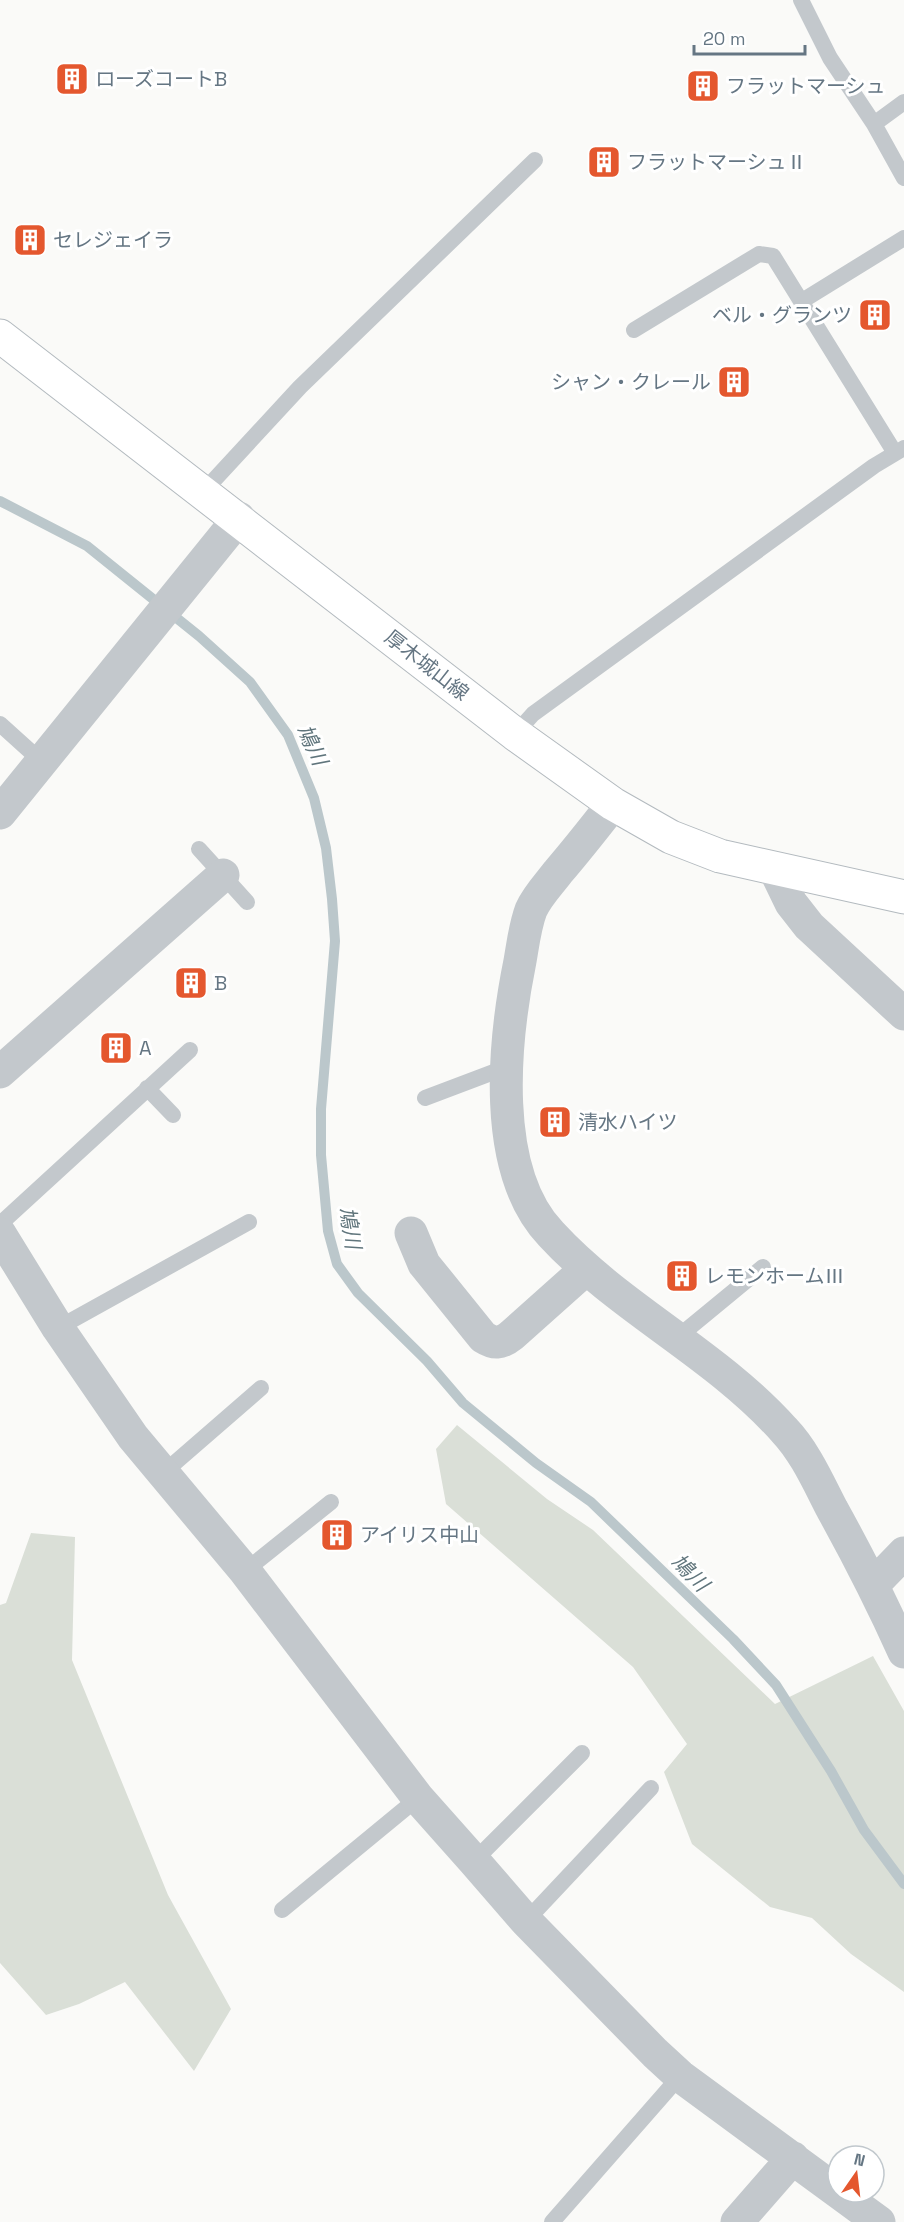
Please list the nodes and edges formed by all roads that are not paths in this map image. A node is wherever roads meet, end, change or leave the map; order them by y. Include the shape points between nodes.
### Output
1 (801, 0) edge
2 (904, 102) edge
3 (874, 124) junction
4 (535, 160) dead end
5 (904, 178) edge
6 (904, 238) edge
7 (802, 301) junction
8 (634, 330) dead end
9 (0, 336) edge
10 (900, 451) edge
11 (203, 492) junction
12 (239, 518) junction
13 (0, 724) edge
14 (515, 734) junction
15 (41, 761) junction
16 (613, 804) junction
17 (0, 813) edge
18 (199, 849) dead end
19 (775, 870) junction
20 (223, 875) junction
21 (904, 897) edge
22 (247, 902) dead end
23 (904, 1014) edge
24 (190, 1050) dead end
25 (507, 1066) junction
26 (0, 1072) edge
27 (147, 1088) junction
28 (425, 1098) dead end
29 (173, 1114) dead end
30 (249, 1222) dead end
31 (0, 1224) edge
32 (411, 1233) dead end
33 (0, 1234) edge
34 (763, 1267) dead end
35 (585, 1269) junction
36 (58, 1328) junction
37 (678, 1337) junction
38 (261, 1388) dead end
39 (162, 1474) junction
40 (331, 1502) dead end
41 (904, 1553) edge
42 (245, 1571) junction
43 (873, 1585) junction
44 (904, 1652) edge
45 (582, 1753) dead end
46 (651, 1788) dead end
47 (418, 1798) junction
48 (474, 1861) junction
49 (282, 1910) dead end
50 (526, 1921) junction
51 (680, 2076) junction
52 (793, 2158) junction
53 (826, 2183) edge
54 (854, 2204) edge
55 (552, 2222) edge
56 (737, 2222) edge
57 (879, 2222) edge

1 - 3 lane via 830,58
2 - 3 lane
3 - 5 lane
4 - 11 lane via 300,387
6 - 7 lane
7 - 8 lane via 777,260 759,254
7 - 10 lane
9 - 11 main road, 厚木城山線
10 - 14 lane via 533,714
11 - 12 main road, 厚木城山線
12 - 14 main road, 厚木城山線
12 - 15 street
13 - 15 lane
14 - 16 main road, 厚木城山線
15 - 17 street
16 - 19 main road, 厚木城山線 via 694,847
16 - 25 street via 530,912 518,972
18 - 20 lane
19 - 21 main road, 厚木城山線
19 - 23 street via 791,903 809,926
20 - 22 lane
20 - 26 street
24 - 27 lane
25 - 28 lane
25 - 35 street via 509,1126 522,1184 536,1217
27 - 29 lane
27 - 31 lane
30 - 36 lane
32 - 35 street via 424,1264 492,1343 503,1342 512,1335
33 - 36 street
34 - 37 lane
35 - 37 street
36 - 39 street
37 - 43 street via 785,1430 815,1476
38 - 39 lane
39 - 42 street
40 - 42 lane
41 - 43 street
42 - 47 street
43 - 44 street
45 - 48 lane
46 - 50 lane
47 - 48 street
47 - 49 lane
48 - 50 street
50 - 51 street
51 - 52 street
51 - 55 lane
52 - 53 street
52 - 56 street
54 - 57 street

